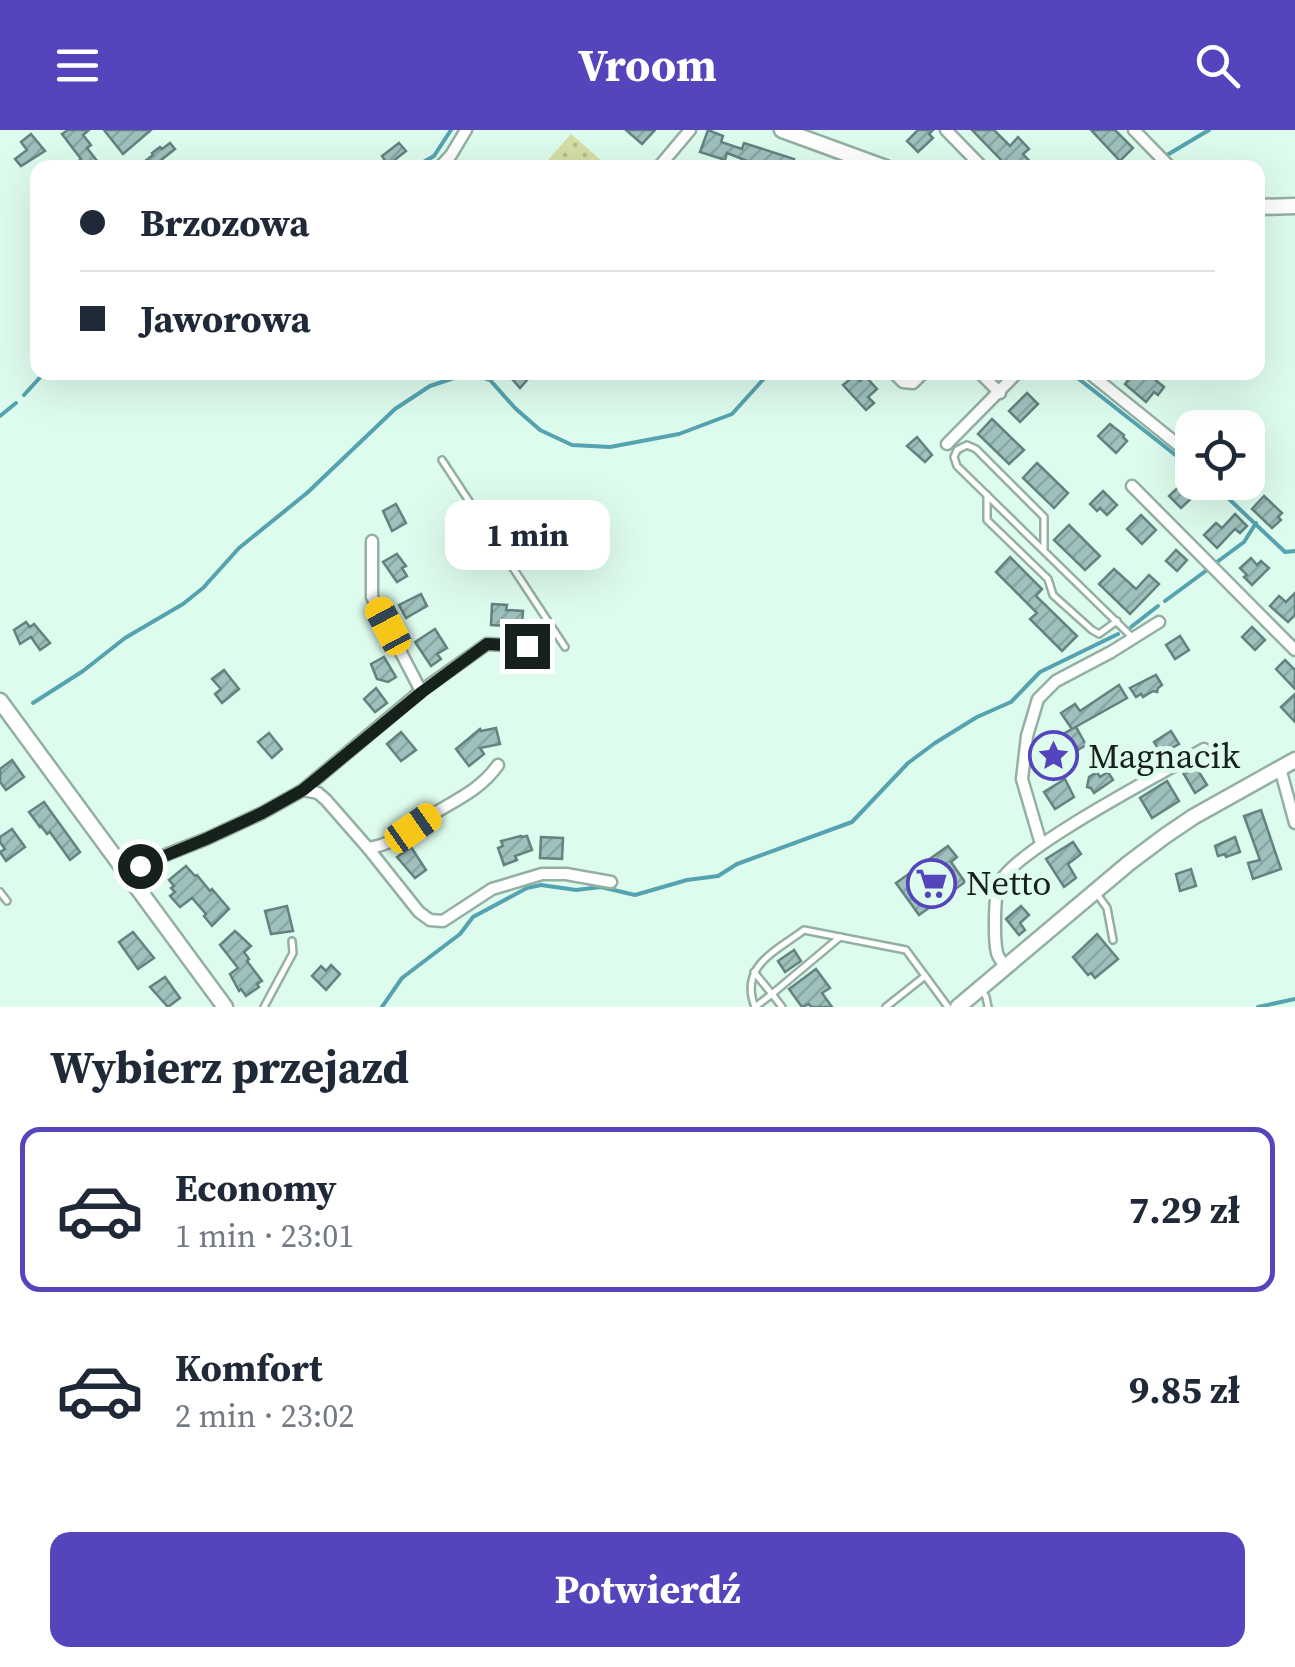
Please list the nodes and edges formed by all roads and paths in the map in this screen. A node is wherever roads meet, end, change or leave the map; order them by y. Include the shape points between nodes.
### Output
1 (466, 130) edge
2 (690, 130) edge
3 (782, 130) edge
4 (946, 130) edge
5 (1134, 130) edge
6 (446, 160) edge
7 (665, 160) edge
8 (864, 160) edge
9 (975, 160) edge
10 (1163, 160) edge
11 (1295, 206) edge
12 (1265, 208) edge
13 (987, 380) edge
14 (1011, 380) edge
15 (1098, 380) edge
16 (1000, 393) junction
17 (1175, 442) edge
18 (947, 444) dead end
19 (442, 460) dead end
20 (1132, 486) dead end
21 (987, 495) junction
22 (372, 541) dead end
23 (1044, 550) junction
24 (1118, 621) junction
25 (1159, 622) dead end
26 (1132, 639) junction
27 (527, 646) dead end
28 (565, 647) dead end
29 (1295, 650) edge
30 (422, 692) junction
31 (0, 701) edge
32 (1204, 749) dead end
33 (1295, 760) edge
34 (498, 764) dead end
35 (1280, 768) junction
36 (303, 790) junction
37 (1295, 823) edge
38 (1040, 844) junction
39 (368, 848) junction
40 (127, 874) junction
41 (611, 882) dead end
42 (1096, 891) junction
43 (0, 892) edge
44 (7, 901) dead end
45 (840, 937) junction
46 (1112, 940) dead end
47 (292, 941) dead end
48 (1005, 966) junction
49 (754, 972) junction
50 (925, 976) junction
51 (980, 988) junction
52 (772, 994) junction
53 (225, 1007) edge
54 (264, 1007) edge
55 (755, 1007) edge
56 (782, 1007) edge
57 (886, 1007) edge
58 (948, 1007) edge
59 (958, 1007) edge
60 (988, 1007) edge

1 - 6 street
2 - 7 street
3 - 8 street
4 - 9 street
5 - 10 street
11 - 12 street
13 - 16 street
14 - 16 street
15 - 17 street
16 - 18 street
19 - 28 lane
20 - 29 street
21 - 23 lane
21 - 23 lane via 957,466 957,450 976,449 1044,518
21 - 24 lane via 987,520 1048,579 1053,595 1099,634
22 - 30 street via 372,596
23 - 24 lane
24 - 26 lane
25 - 26 street
26 - 38 street via 1038,699 1022,779
27 - 30 street via 487,644
30 - 36 street
31 - 40 street
32 - 38 street
33 - 35 street
34 - 39 street via 472,792 394,841
35 - 37 street
35 - 42 street via 1192,817
36 - 39 street via 318,793
36 - 40 street
38 - 48 street via 998,883 996,950
39 - 41 street via 419,912 438,922 519,879 566,874
40 - 53 street
42 - 46 lane via 1107,908
42 - 48 street
43 - 44 lane
45 - 49 lane via 804,930
45 - 50 lane via 906,950
45 - 52 lane
47 - 54 lane via 293,954
48 - 51 street
49 - 52 lane
49 - 55 lane via 749,989
50 - 57 lane
50 - 58 lane
51 - 59 street
51 - 60 lane
52 - 55 lane
52 - 56 lane

